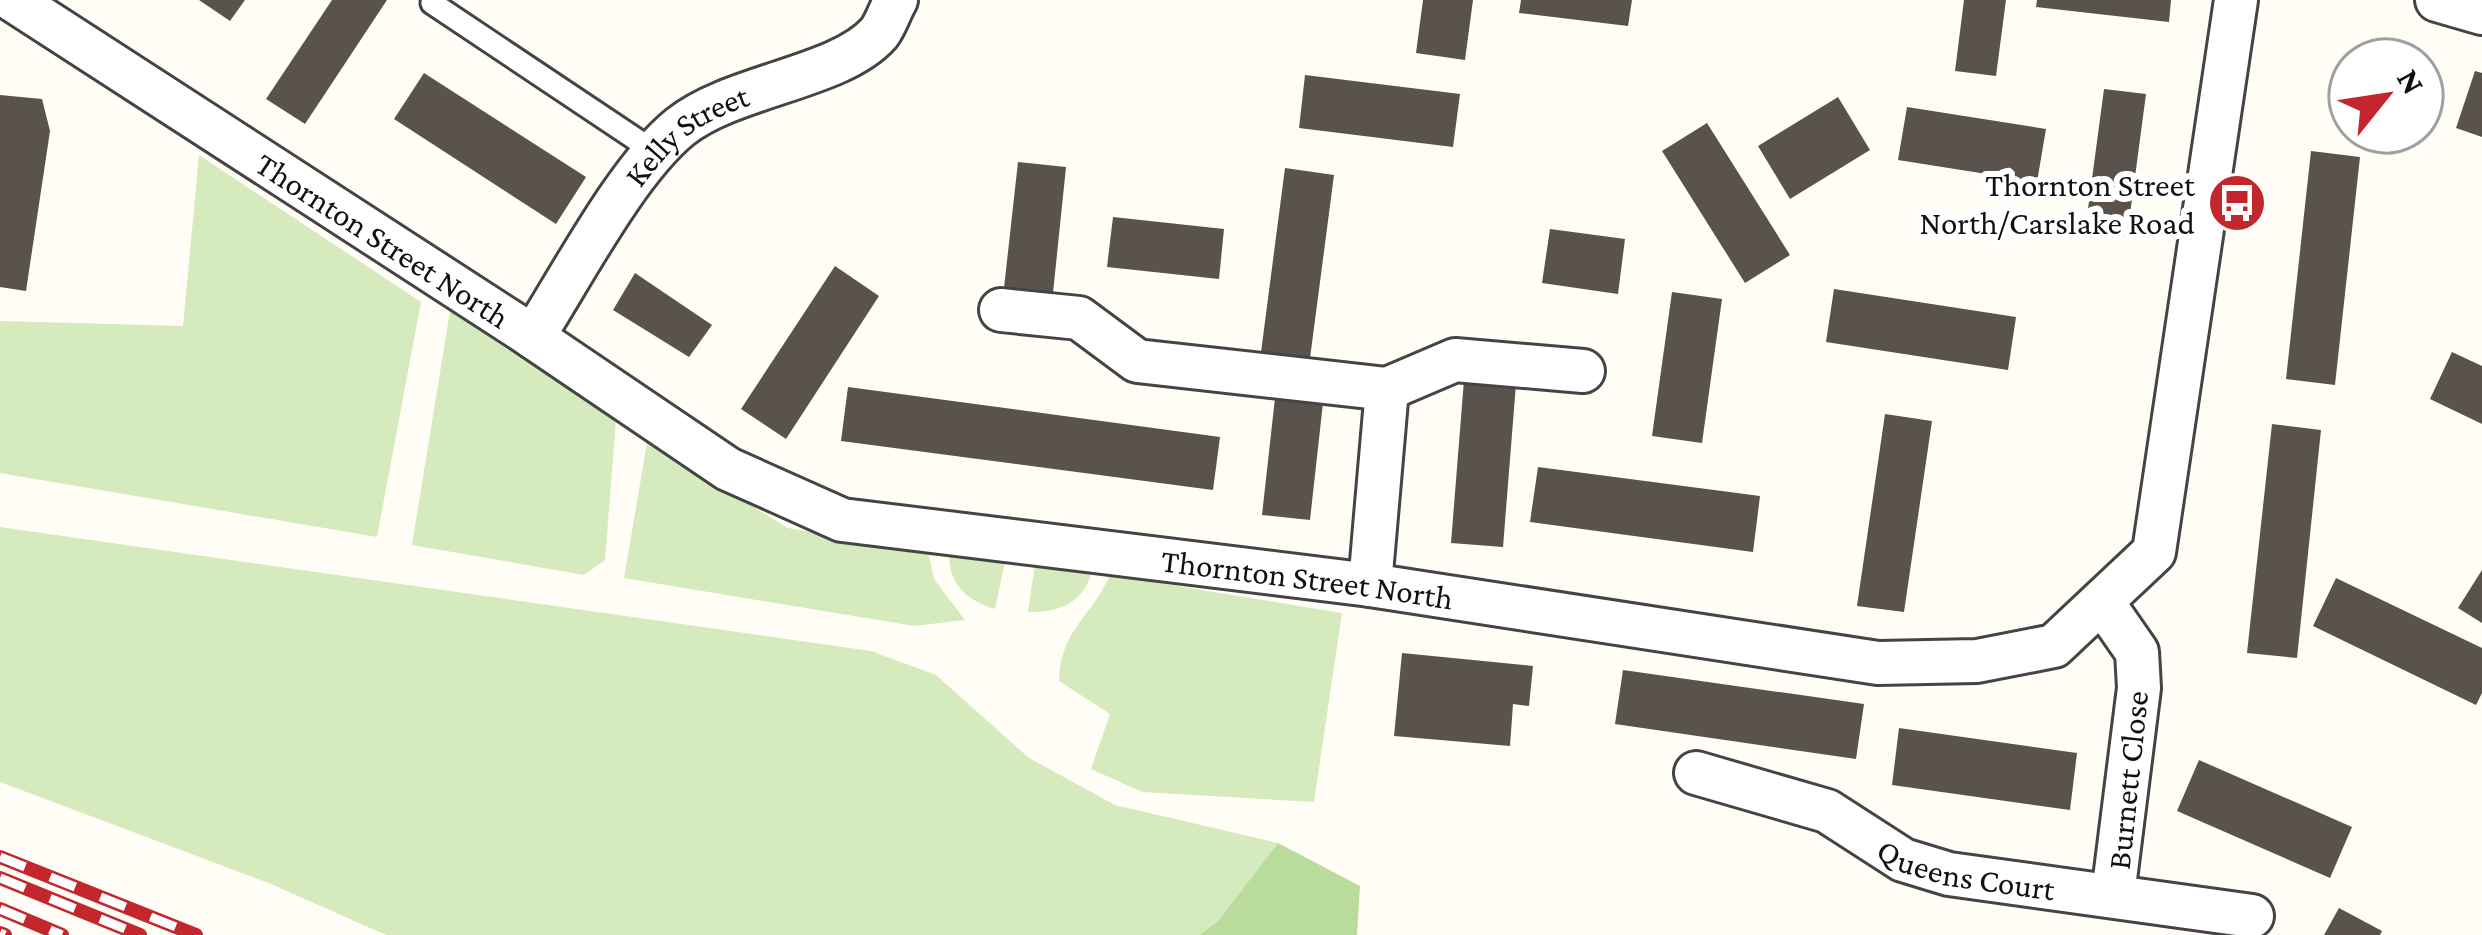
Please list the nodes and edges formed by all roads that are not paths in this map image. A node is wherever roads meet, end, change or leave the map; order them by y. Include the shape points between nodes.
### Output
1 (13, 0) edge
2 (896, 0) edge
3 (2236, 0) edge
4 (2437, 0) edge
5 (431, 3) dead end
6 (2482, 13) edge
7 (656, 152) junction
8 (1001, 310) dead end
9 (533, 337) junction
10 (1583, 371) dead end
11 (1387, 389) junction
12 (1370, 585) junction
13 (2103, 603) junction
14 (1696, 773) dead end
15 (2114, 895) junction
16 (2252, 916) dead end

1 - 9 street, Thornton Street North
2 - 7 street, Kelly Street via 878,33 845,58 707,110
3 - 13 street, Thornton Street North via 2154,552
4 - 6 street
5 - 7 lane
7 - 9 street, Kelly Street
8 - 11 street via 1079,318 1137,362
9 - 12 street, Thornton Street North via 728,470 842,520
10 - 11 street via 1455,360
11 - 12 street
12 - 13 street, Thornton Street North via 1878,663 1978,661 2054,646
13 - 15 street, Burnett Close via 2137,652 2139,688
14 - 15 street, Queens Court via 1827,811 1903,860 1949,874
15 - 16 street, Queens Court

